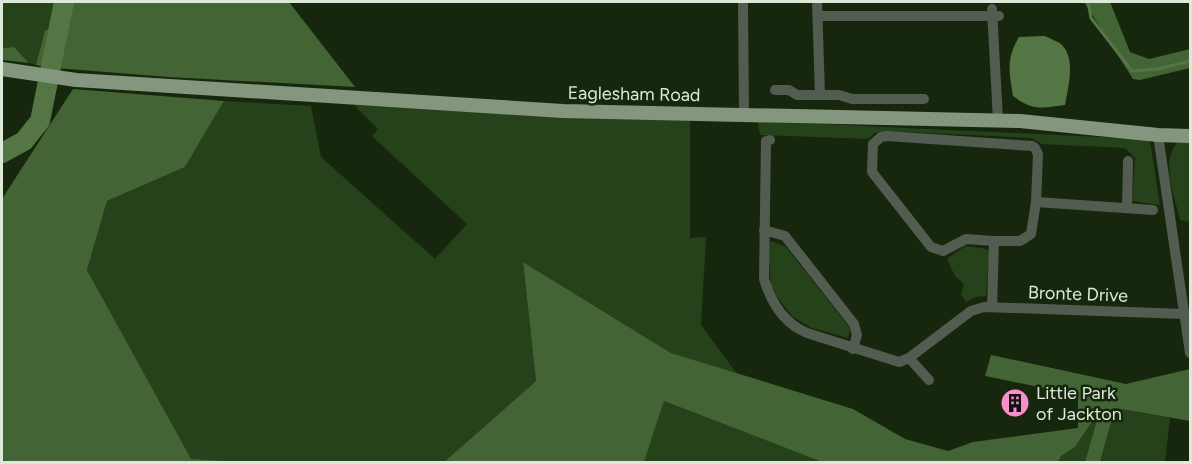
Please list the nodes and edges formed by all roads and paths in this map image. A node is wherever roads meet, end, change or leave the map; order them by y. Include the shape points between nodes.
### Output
1 (743, 2) edge
2 (817, 2) edge
3 (818, 16) junction
4 (2, 69) edge
5 (775, 90) dead end
6 (819, 95) junction
7 (924, 99) dead end
8 (744, 113) junction
9 (998, 120) junction
10 (1158, 135) junction
11 (1191, 136) edge
12 (770, 140) dead end
13 (1128, 161) dead end
14 (1036, 202) junction
15 (1127, 208) junction
16 (1153, 210) dead end
17 (764, 230) junction
18 (994, 241) junction
19 (992, 307) junction
20 (1184, 314) junction
21 (853, 348) junction
22 (1191, 354) edge
23 (909, 358) junction
24 (929, 380) dead end

1 - 8 street
2 - 3 street
3 - 6 street
3 - 9 street via 994,14
4 - 8 main road, Eaglesham Road via 76,80 563,111
5 - 6 street
6 - 7 street
8 - 9 main road, Eaglesham Road
9 - 10 main road, Eaglesham Road
10 - 11 main road, Eaglesham Road
10 - 20 street
12 - 17 street via 766,141
13 - 15 street
14 - 15 street
14 - 18 street via 1031,234 1020,241
14 - 18 street via 1038,154 1027,144 887,136 873,144 872,172 932,247 943,251 966,239
15 - 16 street
17 - 21 street via 785,236 854,324 857,335
17 - 21 street via 764,279 782,315 799,329
18 - 19 street
19 - 20 street, Bronte Drive
19 - 23 street, Bronte Drive via 971,310
20 - 22 street
21 - 23 street via 899,362
23 - 24 street

